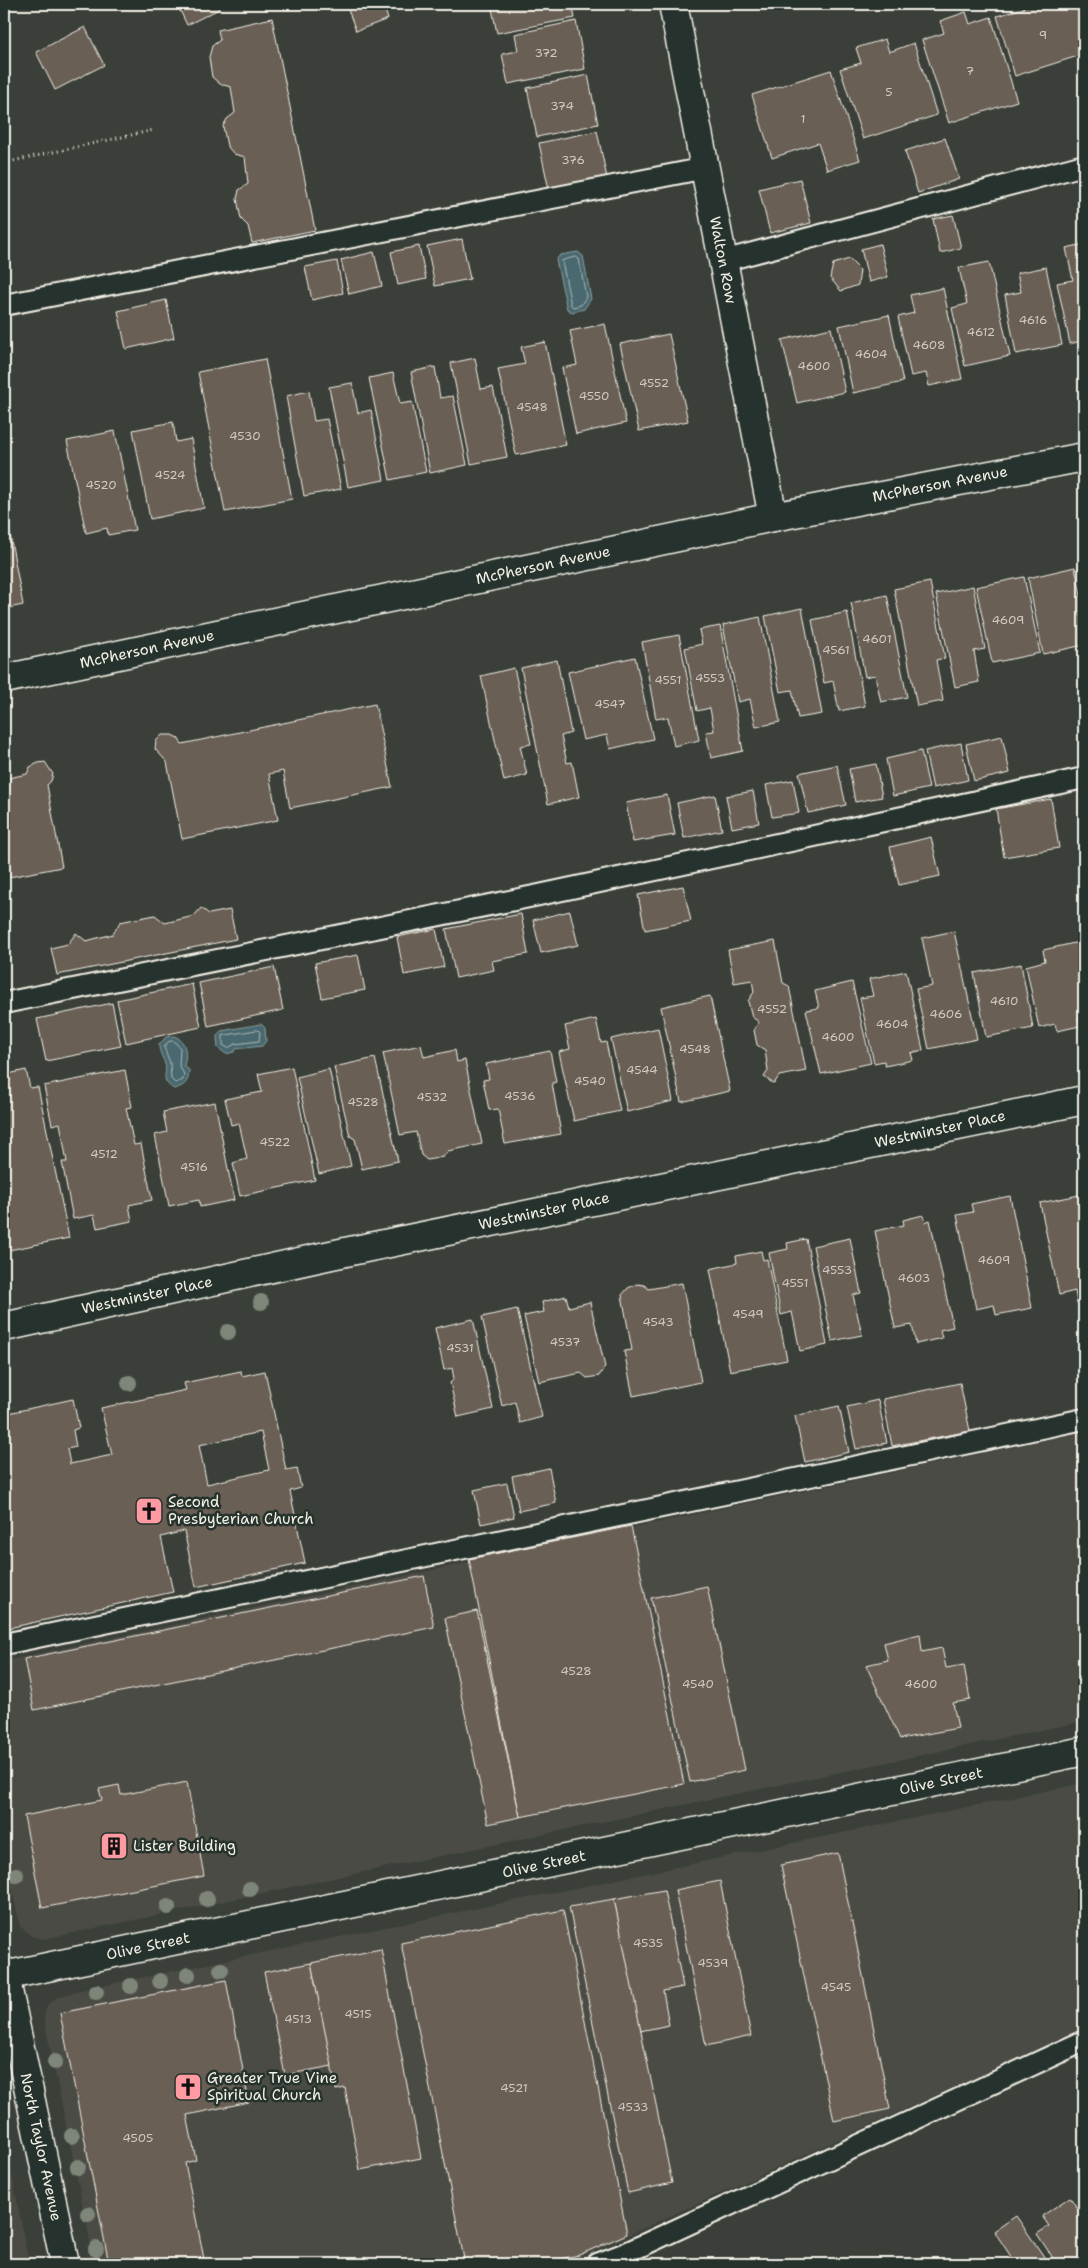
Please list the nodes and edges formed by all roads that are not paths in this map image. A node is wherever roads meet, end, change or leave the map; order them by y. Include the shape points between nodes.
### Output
1 (679, 5) edge
2 (1084, 165) edge
3 (706, 168) junction
4 (723, 261) junction
5 (4, 304) edge
6 (1084, 457) edge
7 (773, 517) junction
8 (4, 679) edge
9 (1084, 778) edge
10 (4, 1003) edge
11 (1084, 1100) edge
12 (4, 1327) edge
13 (1084, 1419) edge
14 (4, 1644) edge
15 (1084, 1751) edge
16 (4, 1975) edge
17 (1084, 2041) edge
18 (65, 2264) edge
19 (597, 2264) edge

1 - 3 street, Walton Row
2 - 4 lane
3 - 4 street, Walton Row
3 - 5 lane
4 - 7 street, Walton Row
6 - 7 street, McPherson Avenue
7 - 8 street, McPherson Avenue
9 - 10 lane via 539,895
11 - 12 street, Westminster Place via 331,1254
13 - 14 lane
15 - 16 street, Olive Street
16 - 18 street, North Taylor Avenue
17 - 19 lane

